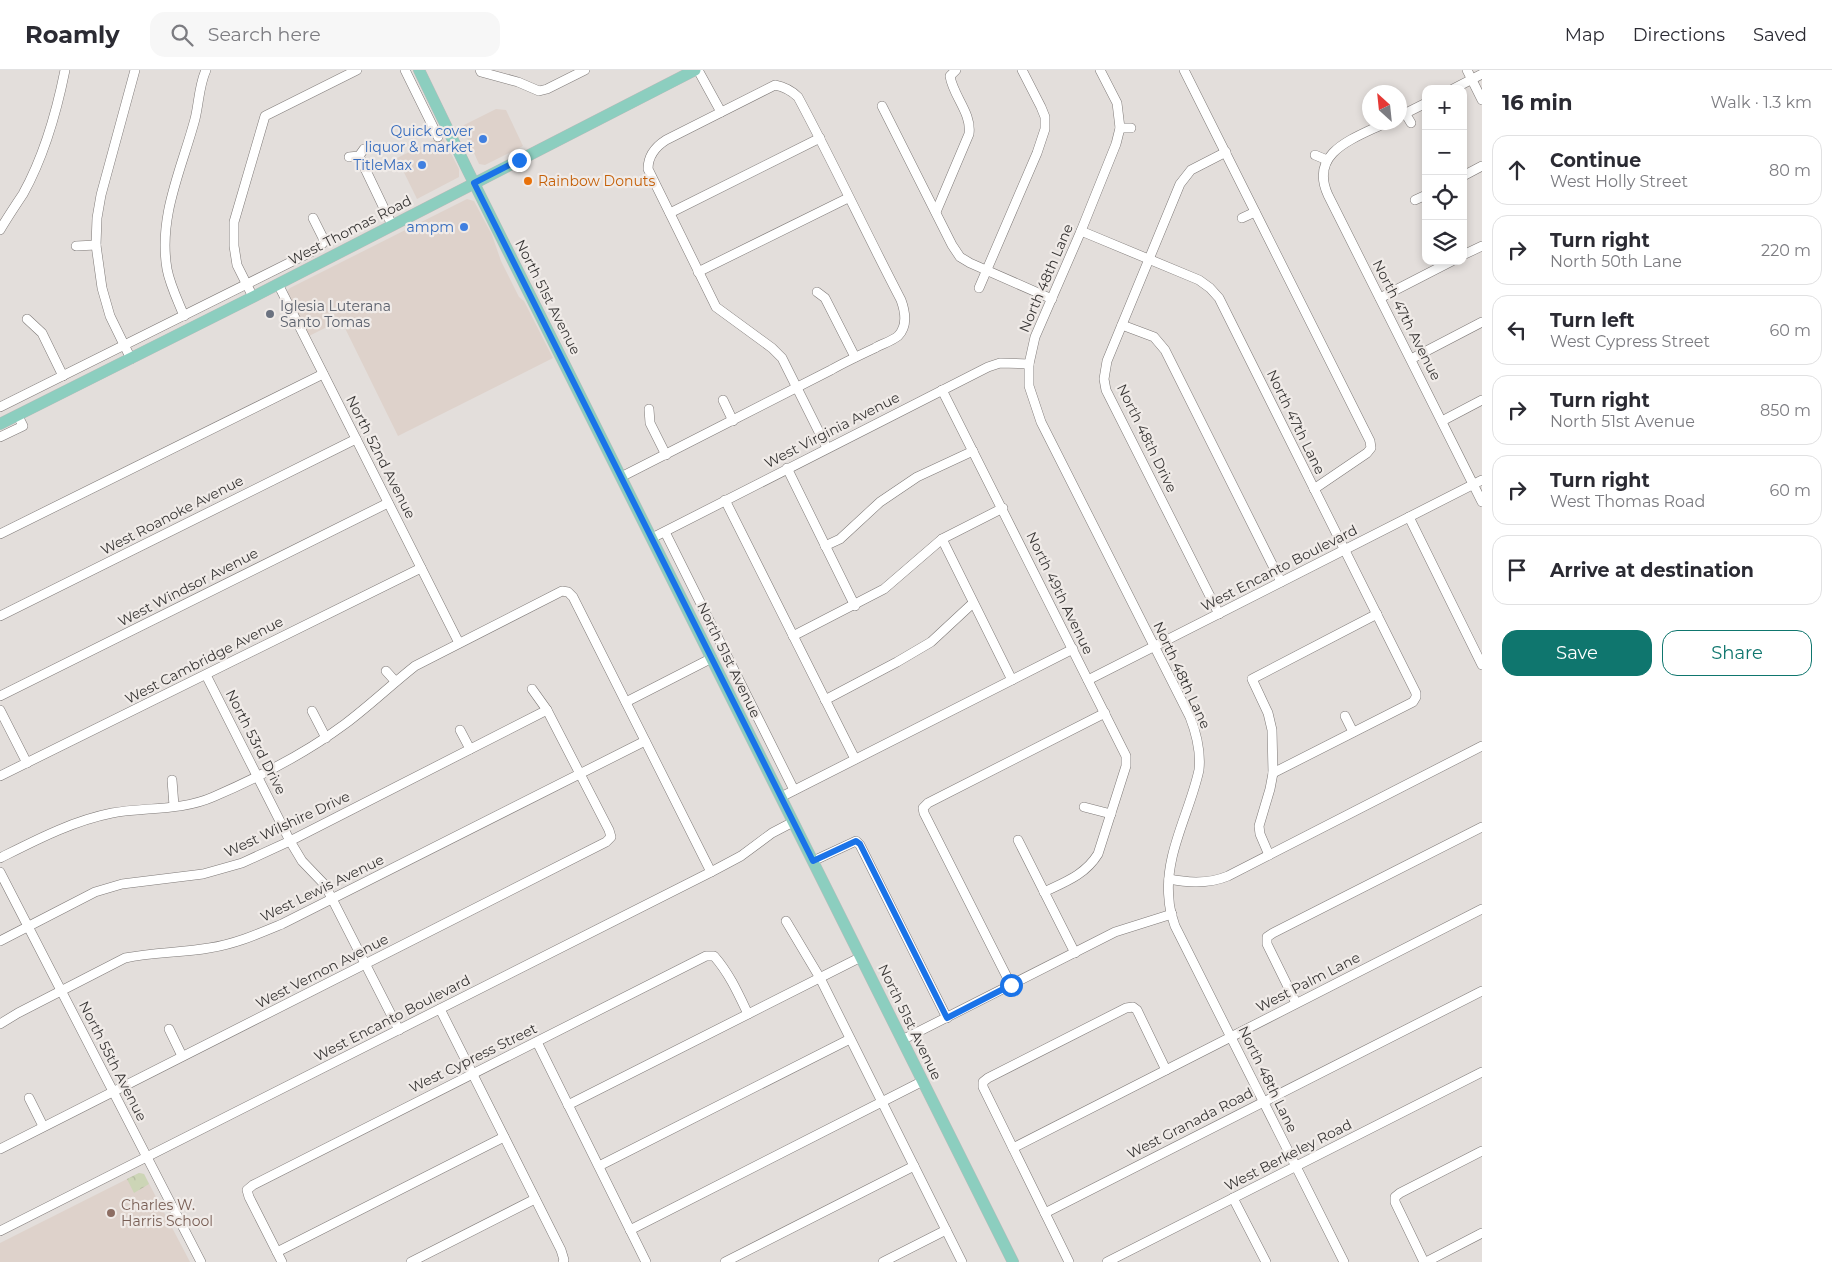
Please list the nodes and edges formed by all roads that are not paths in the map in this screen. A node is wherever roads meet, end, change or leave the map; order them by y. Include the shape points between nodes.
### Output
1 (65, 70) edge
2 (135, 70) edge
3 (206, 70) edge
4 (357, 70) edge
5 (405, 70) edge
6 (419, 70) edge
7 (480, 70) edge
8 (585, 70) edge
9 (696, 70) edge
10 (1022, 70) edge
11 (1100, 70) edge
12 (1184, 70) edge
13 (1467, 70) edge
14 (953, 73) edge
15 (1482, 74) edge
16 (1471, 79) junction
17 (1460, 85) edge
18 (1482, 100) edge
19 (1422, 105) edge
20 (882, 106) dead end
21 (721, 112) junction
22 (1407, 112) edge
23 (1407, 120) edge
24 (1410, 123) dead end
25 (1120, 128) junction
26 (1131, 128) dead end
27 (1371, 130) edge
28 (438, 137) dead end
29 (820, 138) junction
30 (1226, 152) junction
31 (1315, 155) dead end
32 (349, 157) dead end
33 (1327, 160) junction
34 (1482, 166) edge
35 (1465, 175) edge
36 (474, 183) junction
37 (1422, 197) edge
38 (848, 198) junction
39 (1415, 200) dead end
40 (670, 212) junction
41 (936, 212) junction
42 (1255, 212) junction
43 (313, 218) dead end
44 (1242, 218) dead end
45 (392, 225) junction
46 (0, 230) edge
47 (1081, 231) junction
48 (96, 245) junction
49 (76, 246) dead end
50 (1482, 246) edge
51 (1467, 253) edge
52 (1148, 258) junction
53 (1444, 265) edge
54 (986, 271) junction
55 (698, 272) junction
56 (247, 284) junction
57 (278, 284) junction
58 (979, 288) dead end
59 (817, 292) dead end
60 (253, 297) junction
61 (1380, 298) junction
62 (1052, 299) junction
63 (184, 316) junction
64 (27, 320) dead end
65 (1482, 322) edge
66 (1122, 324) junction
67 (125, 346) junction
68 (855, 357) junction
69 (131, 359) junction
70 (1411, 359) junction
71 (1029, 364) junction
72 (323, 374) junction
73 (63, 376) junction
74 (797, 387) junction
75 (942, 390) junction
76 (723, 400) dead end
77 (1482, 400) edge
78 (0, 407) edge
79 (649, 409) dead end
80 (18, 416) junction
81 (1, 420) edge
82 (733, 421) junction
83 (1442, 421) junction
84 (0, 437) edge
85 (356, 439) junction
86 (827, 448) junction
87 (973, 451) junction
88 (666, 455) junction
89 (787, 468) junction
90 (621, 477) junction
91 (1478, 482) edge
92 (1314, 489) junction
93 (725, 500) junction
94 (1482, 502) edge
95 (388, 503) junction
96 (1003, 508) junction
97 (1408, 517) junction
98 (664, 532) junction
99 (0, 534) edge
100 (652, 538) junction
101 (942, 539) junction
102 (825, 546) junction
103 (1344, 550) junction
104 (421, 568) junction
105 (1282, 582) junction
106 (973, 603) junction
107 (855, 606) junction
108 (1219, 614) junction
109 (1376, 614) junction
110 (0, 616) edge
111 (793, 636) junction
112 (459, 642) junction
113 (1154, 647) junction
114 (1073, 649) junction
115 (712, 658) junction
116 (1482, 665) edge
117 (386, 671) dead end
118 (206, 674) junction
119 (1012, 680) junction
120 (1088, 680) junction
121 (395, 682) junction
122 (532, 690) dead end
123 (0, 696) edge
124 (825, 700) junction
125 (626, 702) junction
126 (0, 710) edge
127 (547, 710) junction
128 (312, 711) dead end
129 (1105, 713) junction
130 (1345, 716) dead end
131 (460, 730) dead end
132 (1353, 732) junction
133 (326, 738) junction
134 (645, 741) junction
135 (1482, 746) edge
136 (470, 749) junction
137 (855, 759) junction
138 (27, 763) junction
139 (1272, 773) junction
140 (581, 774) junction
141 (0, 776) edge
142 (257, 776) junction
143 (172, 780) dead end
144 (794, 790) junction
145 (780, 797) junction
146 (174, 806) junction
147 (1084, 807) dead end
148 (1111, 814) junction
149 (793, 822) junction
150 (1482, 827) edge
151 (290, 840) junction
152 (1018, 840) dead end
153 (1269, 856) junction
154 (0, 858) edge
155 (813, 861) junction
156 (0, 872) edge
157 (711, 872) junction
158 (1169, 879) junction
159 (1044, 892) junction
160 (332, 899) junction
161 (1482, 909) edge
162 (1172, 914) junction
163 (786, 921) dead end
164 (28, 927) junction
165 (0, 941) edge
166 (1075, 953) junction
167 (861, 957) junction
168 (366, 964) junction
169 (820, 978) junction
170 (1011, 985) junction
171 (61, 990) junction
172 (1482, 991) edge
173 (1296, 1003) junction
174 (440, 1009) junction
175 (748, 1014) junction
176 (947, 1018) junction
177 (0, 1024) edge
178 (169, 1029) dead end
179 (399, 1030) junction
180 (1232, 1036) junction
181 (850, 1039) junction
182 (902, 1040) junction
183 (537, 1042) junction
184 (182, 1056) junction
185 (1166, 1070) junction
186 (1482, 1072) edge
187 (472, 1074) junction
188 (923, 1081) junction
189 (113, 1091) junction
190 (29, 1098) dead end
191 (1264, 1101) junction
192 (882, 1102) junction
193 (568, 1105) junction
194 (43, 1126) junction
195 (504, 1138) junction
196 (1013, 1148) junction
197 (0, 1149) edge
198 (1482, 1151) edge
199 (147, 1158) junction
200 (599, 1166) junction
201 (914, 1166) junction
202 (1296, 1166) junction
203 (1233, 1198) junction
204 (535, 1199) junction
205 (1045, 1213) junction
206 (630, 1230) junction
207 (946, 1230) junction
208 (0, 1231) edge
209 (1482, 1233) edge
210 (277, 1252) junction
211 (564, 1261) edge
212 (200, 1262) edge
213 (282, 1262) edge
214 (411, 1262) edge
215 (646, 1262) edge
216 (725, 1262) edge
217 (883, 1262) edge
218 (962, 1262) edge
219 (1014, 1262) edge
220 (1069, 1262) edge
221 (1107, 1262) edge
222 (1266, 1262) edge
223 (1344, 1262) edge
224 (1425, 1262) edge

1 - 46 street via 36,166
2 - 48 street via 101,195
3 - 63 street via 195,118 168,204 165,237 167,270
4 - 56 street via 265,116 234,222 237,264
5 - 28 street
6 - 36 main road, North 51st Avenue
7 - 8 street via 539,91
9 - 21 street
9 - 36 main road, West Thomas Road
10 - 54 street via 1045,117 1045,129
11 - 25 street, North 48th Lane via 1117,103
12 - 30 street
13 - 16 street
14 - 41 street via 951,84 970,127
15 - 16 street
16 - 17 street
16 - 18 street
19 - 22 street
20 - 41 street
21 - 29 street via 767,88 775,85 785,87 798,97
21 - 40 street via 666,140 650,156 648,169
23 - 24 street
25 - 26 street
25 - 47 street, North 48th Lane
27 - 33 street via 1336,148
29 - 38 street
29 - 40 street
30 - 42 street
30 - 52 street, North 48th Drive via 1184,176
31 - 33 street
32 - 45 street via 362,153
33 - 61 street, North 47th Avenue via 1323,178 1326,190
34 - 35 street
36 - 45 main road, West Thomas Road
36 - 90 main road, North 51st Avenue
37 - 39 street
38 - 55 street
38 - 68 street via 905,309 904,325 897,337
40 - 55 street
41 - 54 street via 960,257
42 - 44 street
42 - 92 street via 1372,448
43 - 56 street, West Thomas Road via 323,243
45 - 57 main road, West Thomas Road
47 - 52 street, North 47th Lane
47 - 62 street, North 48th Lane
48 - 49 street
48 - 67 street via 110,316
50 - 51 street
52 - 66 street, North 48th Drive
52 - 92 street, North 47th Lane via 1199,280 1219,298
53 - 61 street
54 - 58 street
54 - 62 street
55 - 74 street via 716,307 772,348 782,358
56 - 60 street
56 - 63 street, West Thomas Road
57 - 60 main road, West Thomas Road
57 - 72 street, North 52nd Avenue
59 - 68 street via 825,298
60 - 69 main road, West Thomas Road
61 - 70 street, North 47th Avenue
62 - 71 street, North 48th Lane via 1034,337
63 - 67 street, West Thomas Road
64 - 73 street via 42,334
65 - 70 street
66 - 105 street via 1154,337 1165,350
66 - 108 street, North 48th Drive via 1105,369 1106,390
67 - 69 street
67 - 73 street, West Thomas Road
68 - 74 street
69 - 80 main road, West Thomas Road
70 - 83 street, North 47th Avenue
71 - 75 street, West Virginia Avenue via 988,366
71 - 113 street, North 48th Lane via 1029,386 1041,422
72 - 85 street, North 52nd Avenue
72 - 99 street
73 - 78 street, West Thomas Road
74 - 82 street
74 - 86 street
75 - 86 street, West Virginia Avenue
75 - 87 street, North 49th Avenue
76 - 82 street
77 - 83 street
79 - 88 street via 650,423
80 - 81 main road, West Thomas Road
80 - 84 street via 23,426
82 - 88 street
83 - 91 street, North 47th Avenue
85 - 95 street, North 52nd Avenue
85 - 110 street, West Roanoke Avenue
86 - 89 street, West Virginia Avenue
87 - 96 street, North 49th Avenue
87 - 102 street via 917,477 880,502 840,539
88 - 90 street
89 - 93 street, West Virginia Avenue
89 - 102 street
90 - 100 main road, North 51st Avenue
91 - 94 street, North 47th Avenue
91 - 97 street, West Encanto Boulevard
92 - 103 street, North 47th Lane
93 - 98 street, West Virginia Avenue
93 - 111 street
95 - 104 street, North 52nd Avenue
95 - 123 street, West Windsor Avenue
96 - 101 street
96 - 114 street, North 49th Avenue
97 - 103 street, West Encanto Boulevard
97 - 116 street
98 - 100 street, West Virginia Avenue
98 - 144 street, North 51st Avenue
100 - 115 main road, North 51st Avenue
101 - 106 street
101 - 107 street via 884,590
102 - 107 street
103 - 105 street, West Encanto Boulevard
103 - 109 street, North 47th Lane
104 - 112 street, North 52nd Avenue
104 - 118 street, West Cambridge Avenue
105 - 108 street, West Encanto Boulevard
106 - 119 street
106 - 124 street via 931,642
107 - 111 street
108 - 113 street, West Encanto Boulevard
109 - 132 street, North 47th Lane via 1416,698
109 - 139 street via 1252,678 1272,730
111 - 124 street
112 - 121 street via 415,666
112 - 125 street via 562,590 568,592
113 - 120 street, West Encanto Boulevard
113 - 158 street, North 48th Lane via 1193,724 1200,760
114 - 119 street
114 - 120 street, North 49th Avenue
115 - 125 street
115 - 145 main road, North 51st Avenue
117 - 121 street
118 - 138 street, West Cambridge Avenue
118 - 142 street, North 53rd Drive
119 - 137 street
120 - 129 street, North 49th Avenue
121 - 133 street
122 - 127 street
124 - 137 street
125 - 134 street
126 - 138 street
127 - 136 street, West Wilshire Drive
127 - 140 street
128 - 133 street
129 - 148 street, North 49th Avenue via 1126,756 1126,766
129 - 170 street via 923,808
130 - 132 street
131 - 136 street
132 - 139 street
133 - 142 street
134 - 140 street, West Lewis Avenue
134 - 157 street
135 - 153 street
136 - 151 street, West Wilshire Drive
137 - 144 street
138 - 141 street, West Cambridge Avenue
139 - 153 street via 1258,826
140 - 160 street, West Lewis Avenue
140 - 168 street, West Vernon Avenue via 611,837
142 - 146 street via 212,798
142 - 151 street, North 53rd Drive
143 - 146 street
144 - 145 street
145 - 149 main road, North 51st Avenue
146 - 154 street via 112,813 80,821
147 - 148 street
148 - 159 street, North 49th Avenue via 1097,859 1091,866
149 - 155 main road, North 51st Avenue
149 - 157 street, West Encanto Boulevard
150 - 173 street via 1267,937 1267,944
151 - 160 street, North 53rd Drive
151 - 164 street, West Wilshire Drive via 242,863 203,874 122,884 95,892
152 - 159 street
153 - 158 street via 1210,882
155 - 167 main road, North 51st Avenue
155 - 176 street via 856,841 860,844
156 - 164 street, North 55th Avenue
157 - 174 street, West Encanto Boulevard
158 - 162 street, North 48th Lane
159 - 166 street
160 - 168 street, North 53rd Drive
160 - 171 street, West Lewis Avenue via 231,944 125,958
161 - 173 street, West Palm Lane
162 - 166 street via 1115,932
162 - 180 street, North 48th Lane via 1181,939
163 - 169 street
164 - 165 street, West Wilshire Drive
164 - 171 street, North 55th Avenue
166 - 170 street
167 - 169 street
167 - 182 main road, North 51st Avenue
168 - 179 street, North 53rd Drive
168 - 184 street, West Vernon Avenue
169 - 175 street
169 - 181 street
170 - 176 street
171 - 177 street, West Lewis Avenue
171 - 189 street, North 55th Avenue
172 - 191 street, West Granada Road
173 - 180 street, West Palm Lane
174 - 179 street, West Encanto Boulevard
174 - 187 street
175 - 183 street, West Cypress Street via 732,981 714,956 706,956
175 - 193 street
176 - 182 street
178 - 184 street
179 - 199 street, West Encanto Boulevard
180 - 185 street, West Palm Lane
180 - 191 street, North 48th Lane
181 - 192 street
181 - 200 street
182 - 188 main road, North 51st Avenue
183 - 187 street, West Cypress Street
183 - 193 street
184 - 189 street, West Vernon Avenue
185 - 196 street, West Palm Lane
185 - 196 street via 1133,1007 988,1078 983,1087
186 - 202 street, West Berkeley Road
187 - 195 street
187 - 210 street, West Cypress Street via 247,1190
188 - 192 street
188 - 219 main road, North 51st Avenue
189 - 194 street, West Vernon Avenue
189 - 199 street, North 55th Avenue
190 - 194 street
191 - 202 street, North 48th Lane
191 - 205 street, West Granada Road
192 - 201 street
192 - 206 street
193 - 200 street
194 - 197 street, West Vernon Avenue
195 - 204 street
195 - 210 street
196 - 205 street
198 - 224 street via 1400,1192 1395,1198
199 - 208 street, West Encanto Boulevard
199 - 212 street, North 55th Avenue
200 - 206 street
201 - 207 street
201 - 216 street
202 - 203 street, West Berkeley Road
202 - 223 street, North 48th Lane
203 - 221 street, West Berkeley Road
203 - 222 street
204 - 211 street
204 - 214 street
205 - 220 street
206 - 215 street
207 - 217 street
207 - 218 street
209 - 224 street
210 - 213 street

